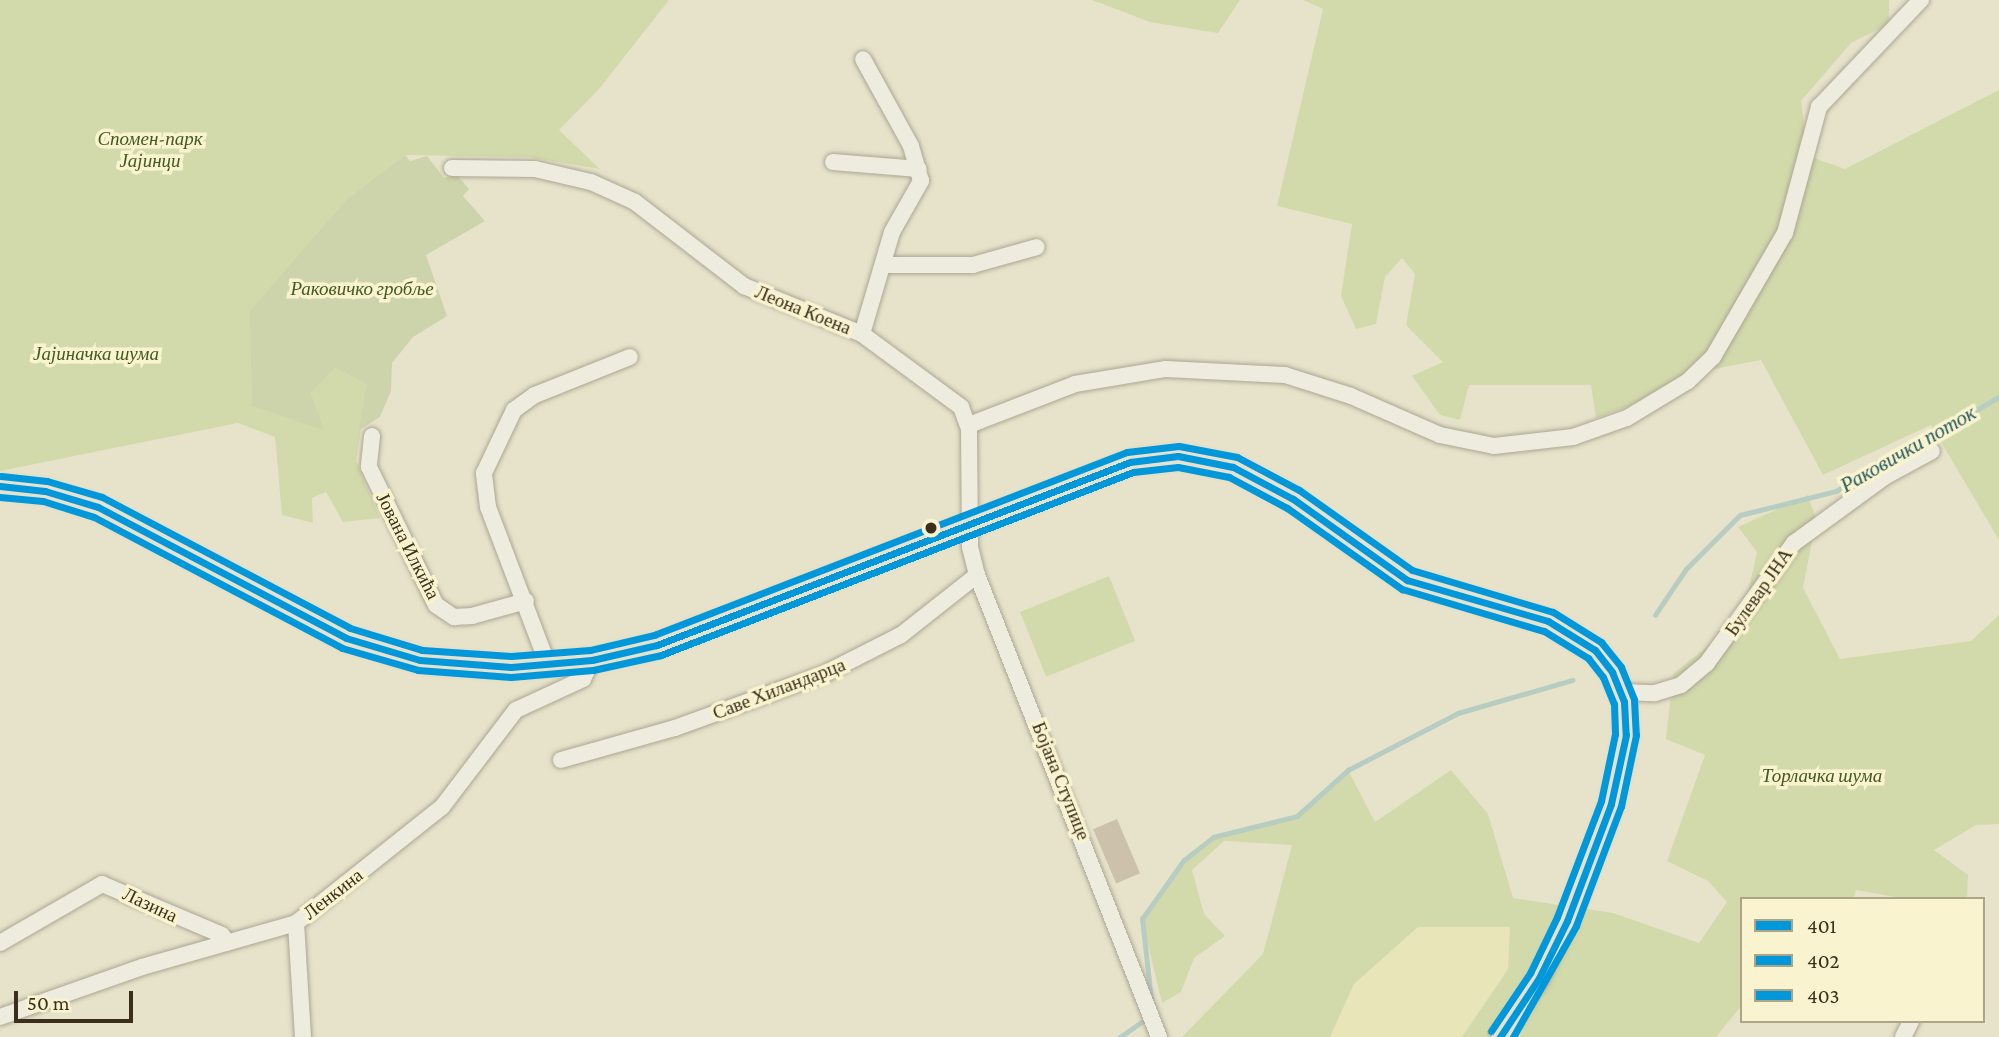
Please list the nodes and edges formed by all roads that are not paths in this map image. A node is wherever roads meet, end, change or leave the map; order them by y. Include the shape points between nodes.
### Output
1 (1920, 0) edge
2 (863, 59) dead end
3 (833, 162) dead end
4 (452, 167) dead end
5 (919, 169) junction
6 (1037, 247) dead end
7 (885, 265) junction
8 (862, 334) junction
9 (630, 357) dead end
10 (969, 425) junction
11 (372, 436) dead end
12 (1932, 451) dead end
13 (0, 486) edge
14 (969, 524) junction
15 (977, 575) junction
16 (526, 601) junction
17 (592, 660) junction
18 (548, 665) junction
19 (1621, 692) junction
20 (561, 760) dead end
21 (296, 923) junction
22 (0, 943) edge
23 (228, 943) junction
24 (0, 1017) edge
25 (1158, 1032) edge
26 (303, 1037) edge
27 (1500, 1037) edge

1 - 10 street via 1819,107 1785,233 1713,357 1688,381 1627,418 1563,439 1494,446 1440,435 1351,396 1285,375 1166,369 1052,390
2 - 5 street
3 - 5 street
4 - 8 street, Леона Коена via 535,169 591,182 635,202 744,286
5 - 7 street via 920,188 892,232
6 - 7 street via 973,265
7 - 8 street
8 - 10 street, Леона Коена via 941,388 961,407
9 - 16 street via 535,395 507,418 491,452 484,473 488,507
10 - 14 street
11 - 16 street, Јована Илкића via 369,467 436,605 454,617
12 - 19 street, Булевар ЈНА via 1886,475 1794,543 1707,663 1681,685 1655,693
13 - 18 main road via 45,491 98,507 308,623 372,647 449,664
14 - 15 street, Бојана Ступице
14 - 17 main road via 695,632
14 - 19 main road via 1130,462 1178,456 1212,461 1258,478 1293,499 1407,580 1548,621 1595,650
15 - 20 street, Саве Хиландарца via 901,635 794,687
15 - 25 street, Бојана Ступице
16 - 18 street
17 - 18 main road
17 - 21 street, Ленкина via 583,680 516,710 442,807
19 - 27 main road via 1626,735 1623,763 1598,842 1539,978
21 - 23 street, Ленкина
21 - 26 street
22 - 23 street, Лазина via 102,884 222,935
23 - 24 street, Ленкина

